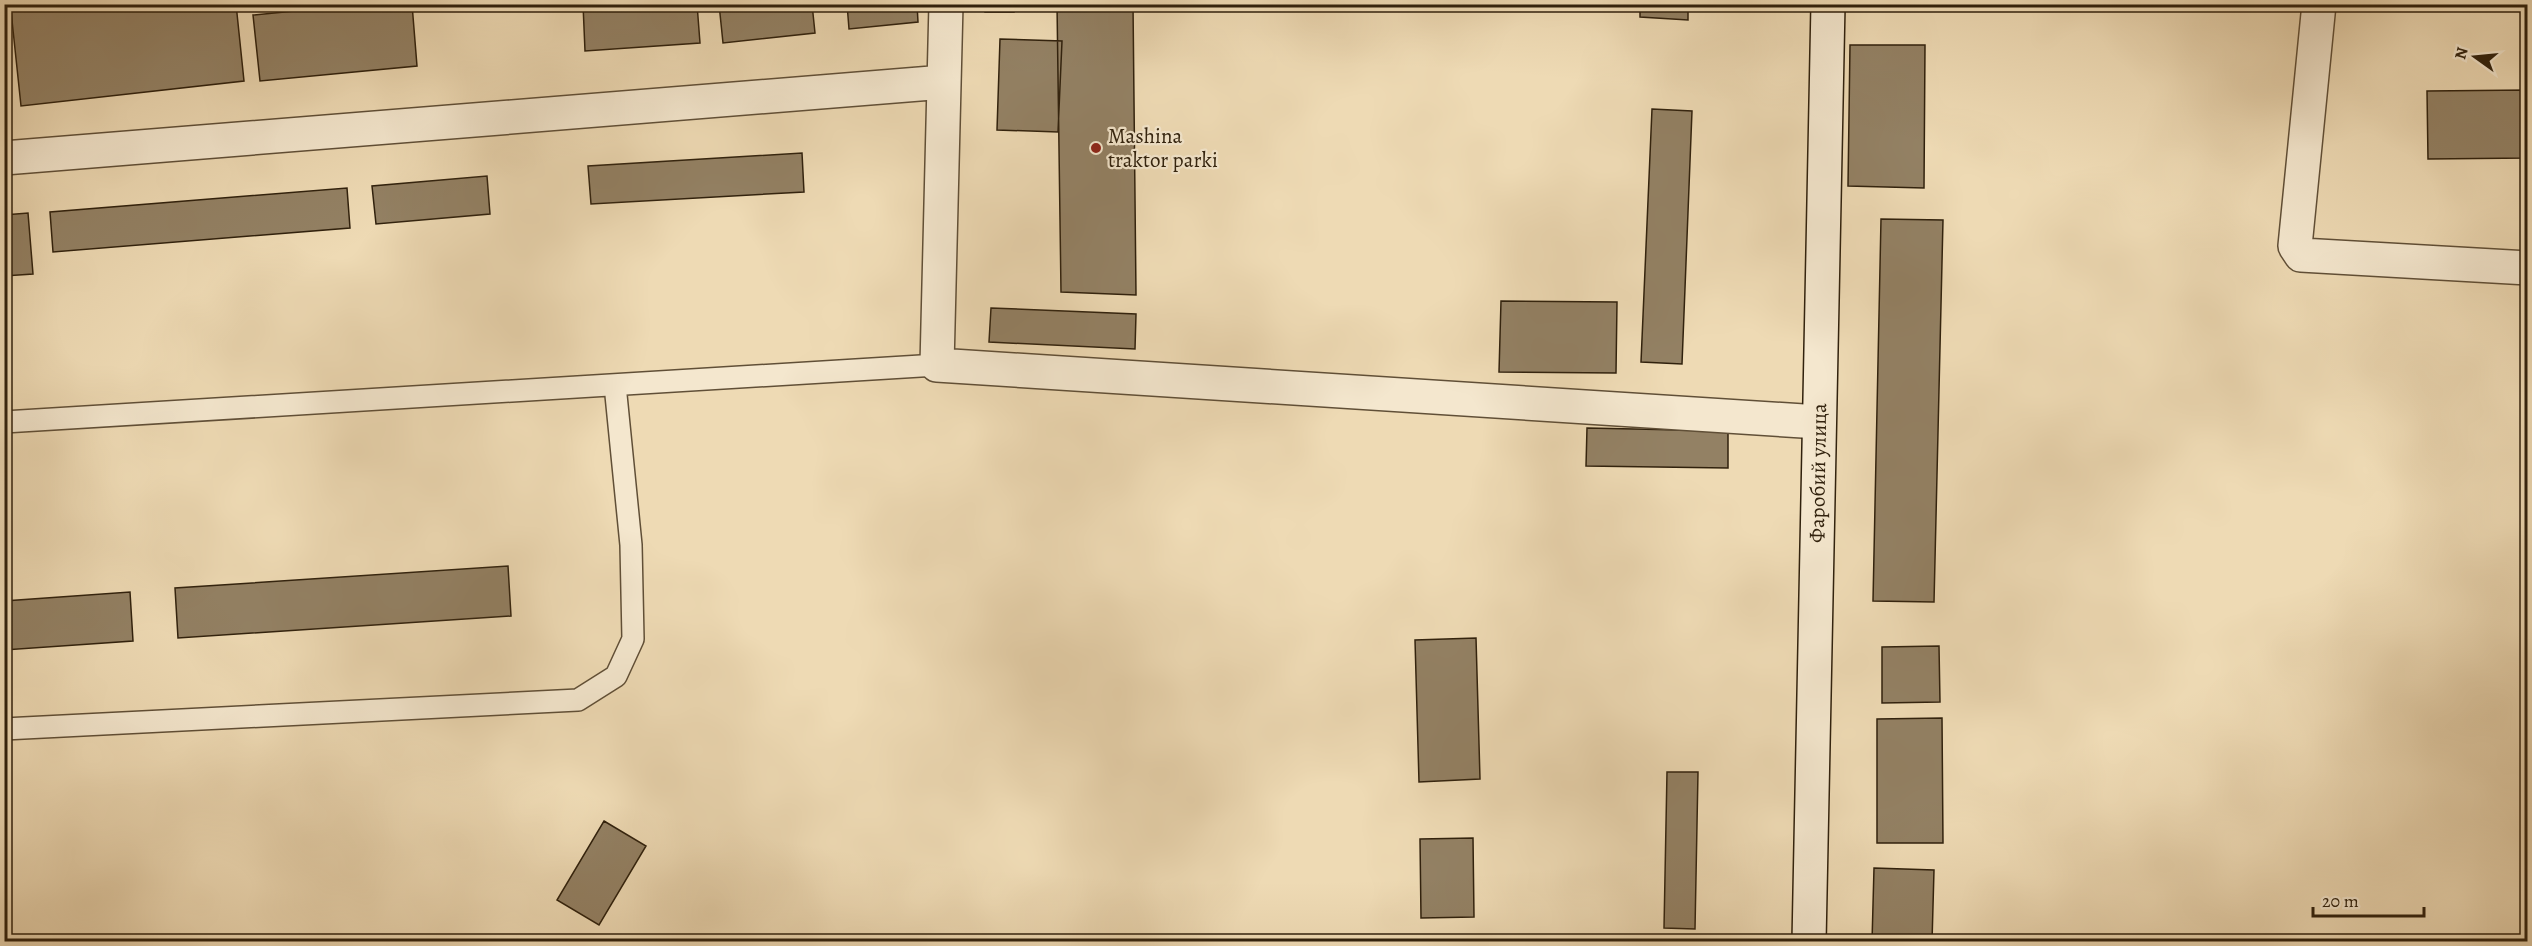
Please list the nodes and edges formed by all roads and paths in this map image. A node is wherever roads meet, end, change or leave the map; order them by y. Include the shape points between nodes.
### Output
1 (946, 4) edge
2 (1828, 4) edge
3 (2319, 4) edge
4 (944, 82) junction
5 (4, 158) edge
6 (2528, 268) edge
7 (937, 365) junction
8 (615, 385) junction
9 (4, 422) edge
10 (1819, 422) junction
11 (4, 729) edge
12 (1809, 942) edge

1 - 4 street
2 - 10 street, Фаробий улица
3 - 6 street via 2295,246 2301,255
4 - 5 street
4 - 7 street
7 - 8 lane
7 - 10 street
8 - 9 lane
8 - 11 lane via 631,545 633,639 616,676 578,700
10 - 12 street, Фаробий улица

